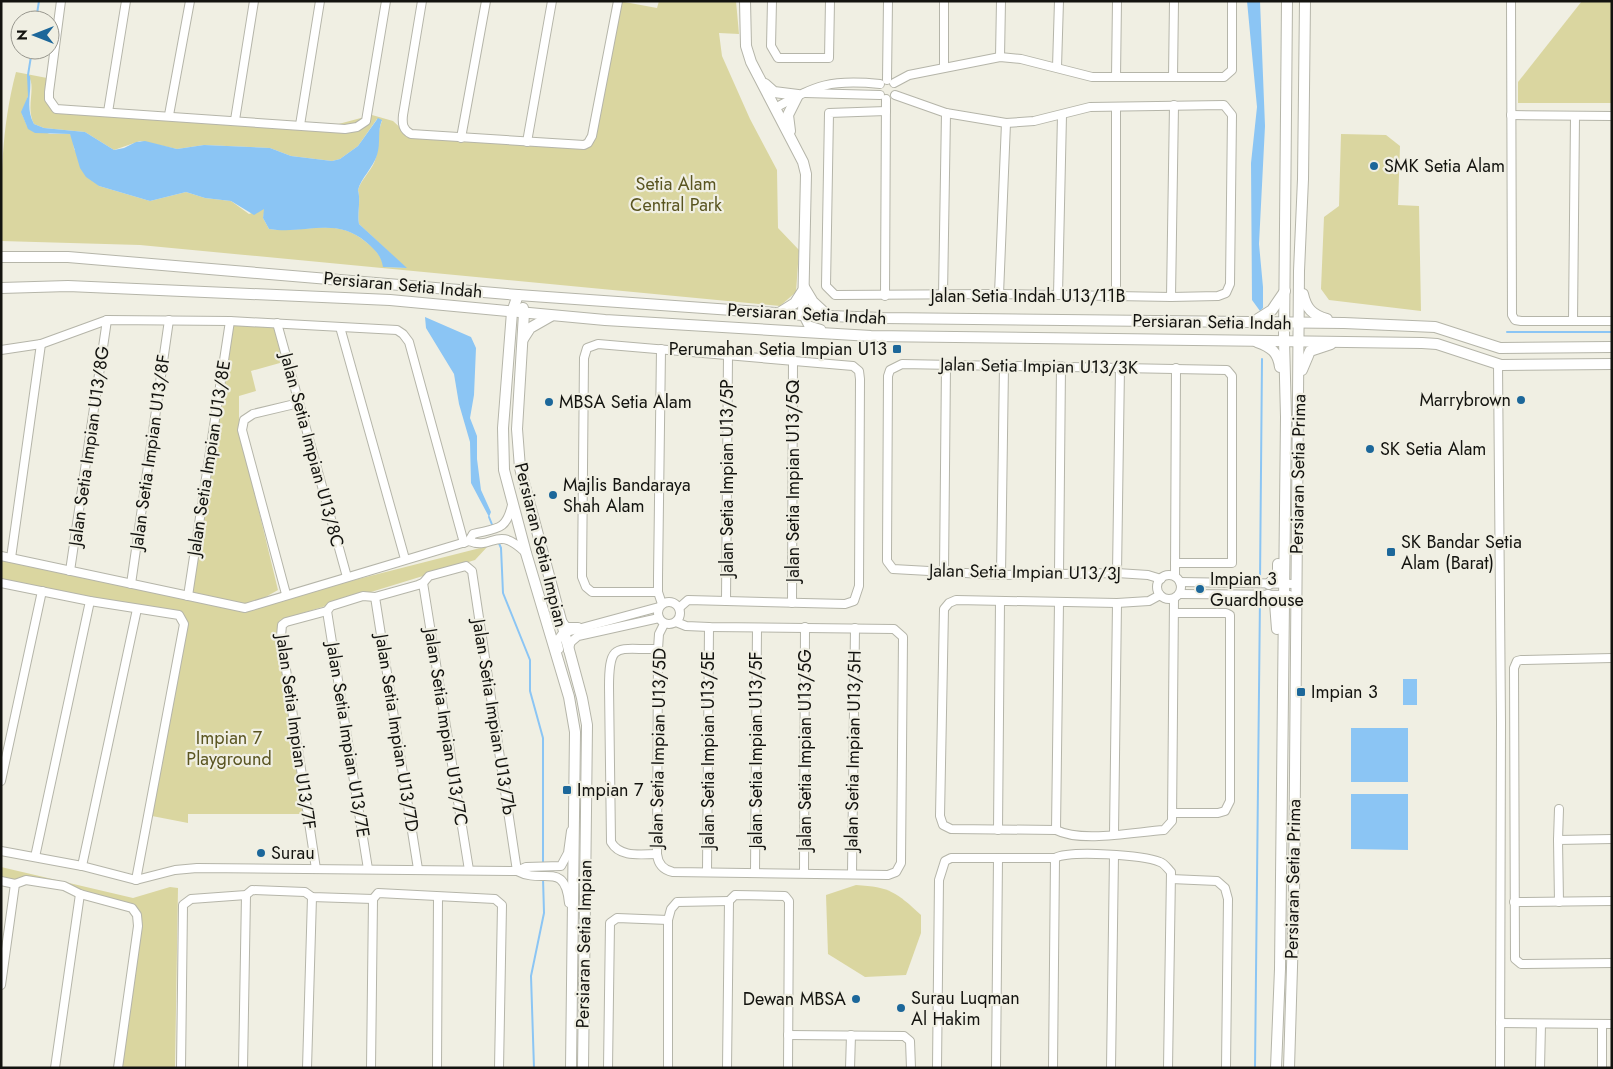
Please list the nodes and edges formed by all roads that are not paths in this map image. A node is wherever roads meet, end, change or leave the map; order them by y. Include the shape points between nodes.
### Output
1 (61, 1) edge
2 (126, 1) edge
3 (190, 1) edge
4 (254, 1) edge
5 (320, 1) edge
6 (386, 1) edge
7 (422, 1) edge
8 (486, 1) edge
9 (552, 1) edge
10 (618, 1) edge
11 (745, 1) edge
12 (772, 1) edge
13 (830, 1) edge
14 (888, 1) edge
15 (944, 1) edge
16 (1001, 1) edge
17 (1059, 1) edge
18 (1117, 1) edge
19 (1174, 1) edge
20 (1232, 1) edge
21 (1286, 1) edge
22 (1306, 1) edge
23 (1511, 1) edge
24 (1000, 57) junction
25 (944, 67) junction
26 (1057, 67) junction
27 (757, 76) junction
28 (1116, 77) junction
29 (1173, 77) junction
30 (887, 82) junction
31 (801, 94) junction
32 (895, 95) junction
33 (883, 97) junction
34 (1174, 105) junction
35 (1116, 107) junction
36 (774, 108) junction
37 (886, 111) junction
38 (108, 112) junction
39 (946, 113) junction
40 (1062, 115) junction
41 (1511, 115) junction
42 (169, 116) junction
43 (1575, 116) junction
44 (1612, 116) edge
45 (235, 120) junction
46 (1006, 124) junction
47 (300, 125) junction
48 (461, 138) junction
49 (792, 140) junction
50 (527, 142) junction
51 (1, 257) edge
52 (1299, 271) junction
53 (804, 286) junction
54 (1, 288) edge
55 (1285, 291) junction
56 (999, 294) junction
57 (518, 295) junction
58 (943, 295) junction
59 (1058, 295) junction
60 (885, 296) junction
61 (1116, 296) junction
62 (1171, 297) junction
63 (490, 310) junction
64 (512, 312) junction
65 (524, 313) junction
66 (780, 313) junction
67 (552, 315) junction
68 (803, 315) junction
69 (828, 316) junction
70 (107, 320) junction
71 (169, 320) junction
72 (230, 320) junction
73 (1573, 321) junction
74 (1612, 322) edge
75 (277, 323) junction
76 (1252, 323) junction
77 (1285, 323) junction
78 (1299, 323) junction
79 (1344, 323) junction
80 (340, 327) junction
81 (872, 336) junction
82 (1249, 339) junction
83 (510, 340) junction
84 (522, 340) junction
85 (1284, 340) junction
86 (1298, 340) junction
87 (1339, 341) junction
88 (41, 344) junction
89 (1612, 347) edge
90 (661, 349) junction
91 (1, 350) edge
92 (728, 355) junction
93 (793, 360) junction
94 (1498, 364) junction
95 (1612, 364) edge
96 (946, 365) junction
97 (1004, 366) junction
98 (1061, 366) junction
99 (1120, 367) junction
100 (1176, 368) junction
101 (1299, 390) junction
102 (299, 403) junction
103 (1286, 417) junction
104 (512, 504) junction
105 (1284, 508) junction
106 (466, 542) junction
107 (526, 553) junction
108 (1, 556) edge
109 (10, 558) junction
110 (405, 559) junction
111 (1175, 563) junction
112 (890, 566) joint
113 (70, 571) junction
114 (944, 572) junction
115 (1117, 572) junction
116 (1059, 574) junction
117 (1001, 575) junction
118 (347, 577) junction
119 (1160, 579) junction
120 (1178, 579) junction
121 (1, 582) edge
122 (423, 583) junction
123 (131, 584) junction
124 (1269, 584) junction
125 (1284, 589) junction
126 (1296, 590) junction
127 (42, 591) junction
128 (658, 592) junction
129 (286, 594) junction
130 (1160, 595) junction
131 (1268, 595) junction
132 (188, 596) junction
133 (1177, 596) junction
134 (375, 597) junction
135 (90, 601) junction
136 (726, 601) junction
137 (1000, 601) junction
138 (1059, 602) junction
139 (1116, 602) junction
140 (792, 603) junction
141 (661, 605) junction
142 (679, 608) junction
143 (137, 609) junction
144 (327, 611) junction
145 (1174, 613) junction
146 (558, 617) junction
147 (661, 621) junction
148 (676, 622) junction
149 (607, 626) junction
150 (709, 627) junction
151 (578, 628) junction
152 (757, 628) junction
153 (806, 628) junction
154 (855, 628) junction
155 (563, 633) junction
156 (658, 649) junction
157 (568, 652) junction
158 (1612, 658) edge
159 (569, 697) junction
160 (1282, 730) junction
161 (587, 759) junction
162 (1, 781) edge
163 (1559, 809) dead end
164 (573, 814) junction
165 (1172, 817) junction
166 (998, 830) junction
167 (1056, 830) junction
168 (1114, 834) junction
169 (1612, 839) edge
170 (1558, 840) junction
171 (1, 850) edge
172 (657, 854) junction
173 (1114, 855) junction
174 (35, 857) junction
175 (998, 858) junction
176 (1055, 858) junction
177 (82, 866) junction
178 (368, 868) junction
179 (316, 869) junction
180 (418, 869) junction
181 (469, 870) junction
182 (517, 870) junction
183 (550, 871) junction
184 (707, 872) junction
185 (756, 872) junction
186 (804, 872) junction
187 (852, 874) junction
188 (1171, 876) junction
189 (136, 880) junction
190 (1, 881) edge
191 (15, 884) junction
192 (80, 894) junction
193 (246, 895) junction
194 (438, 896) junction
195 (312, 897) junction
196 (373, 899) junction
197 (1294, 900) junction
198 (729, 901) junction
199 (1612, 901) edge
200 (1514, 902) junction
201 (1559, 902) junction
202 (668, 920) junction
203 (571, 928) junction
204 (1612, 963) edge
205 (1280, 969) junction
206 (1, 985) edge
207 (1500, 1023) junction
208 (1540, 1024) junction
209 (1602, 1024) junction
210 (1612, 1024) edge
211 (1277, 1026) junction
212 (788, 1035) junction
213 (851, 1035) junction
214 (55, 1068) edge
215 (118, 1068) edge
216 (181, 1068) edge
217 (243, 1068) edge
218 (308, 1068) edge
219 (371, 1068) edge
220 (437, 1068) edge
221 (499, 1068) edge
222 (571, 1068) edge
223 (583, 1068) edge
224 (608, 1068) edge
225 (668, 1068) edge
226 (727, 1068) edge
227 (788, 1068) edge
228 (850, 1068) edge
229 (911, 1068) edge
230 (937, 1068) edge
231 (996, 1068) edge
232 (1053, 1068) edge
233 (1111, 1068) edge
234 (1168, 1068) edge
235 (1226, 1068) edge
236 (1272, 1068) edge
237 (1276, 1068) edge
238 (1289, 1068) edge
239 (1500, 1068) edge
240 (1540, 1068) edge
241 (1602, 1068) edge

1 - 38 street via 50,99 56,108
2 - 38 street
3 - 42 street
4 - 45 street
5 - 47 street
6 - 47 street via 366,121 345,129
7 - 48 street via 403,115 404,128 411,134
8 - 48 street
9 - 50 street
10 - 50 street via 591,140 584,145
11 - 27 street via 746,46
12 - 13 street via 771,46 778,58 827,60
14 - 30 street
15 - 25 street
16 - 24 street
17 - 26 street
18 - 28 street
19 - 29 street
20 - 29 street via 1232,70 1218,78
21 - 55 street, Persiaran Setia Prima
22 - 52 street, Persiaran Setia Prima
23 - 41 street
24 - 25 street
24 - 26 street
25 - 30 street
26 - 28 street via 1092,77
27 - 31 street via 774,92
27 - 36 street
28 - 29 street
30 - 31 street via 830,83
30 - 32 street via 897,90
30 - 33 street via 878,90
31 - 33 street
31 - 36 street
31 - 49 street via 788,115
32 - 33 street
32 - 39 street
33 - 37 street
34 - 35 street
34 - 62 street
34 - 62 street, Jalan Setia Indah U13/11B via 1224,105 1232,115 1230,284 1226,293 1218,296
35 - 40 street via 1090,107
35 - 61 street
36 - 49 street
37 - 60 street
37 - 60 street, Jalan Setia Indah U13/11B via 829,113 826,286 835,295
38 - 42 street
39 - 46 street
39 - 58 street
40 - 46 street
40 - 59 street
41 - 43 street
41 - 73 street via 1512,315 1521,321
42 - 45 street
43 - 44 street
43 - 73 street
45 - 47 street
46 - 56 street
48 - 50 street
49 - 53 street via 806,174
51 - 57 street, Persiaran Setia Indah via 68,257
52 - 78 street, Persiaran Setia Prima
52 - 79 street via 1305,305 1316,316
53 - 66 street via 795,303
53 - 68 street
53 - 69 street via 813,302
54 - 63 street, Persiaran Setia Indah via 68,286 381,300
55 - 76 street via 1272,310
55 - 77 street, Persiaran Setia Prima
56 - 58 street, Jalan Setia Indah U13/11B
56 - 59 street, Jalan Setia Indah U13/11B
57 - 64 street, Persiaran Setia Impian
57 - 65 street, Persiaran Setia Impian
57 - 66 street, Persiaran Setia Indah
58 - 60 street, Jalan Setia Indah U13/11B
59 - 61 street, Jalan Setia Indah U13/11B
61 - 62 street, Jalan Setia Indah U13/11B
63 - 64 street, Persiaran Setia Indah
63 - 83 street via 504,321
64 - 65 street, Persiaran Setia Indah
64 - 83 street, Persiaran Setia Impian
65 - 67 street, Persiaran Setia Indah
65 - 84 street, Persiaran Setia Impian
66 - 68 street, Persiaran Setia Indah
67 - 81 street, Persiaran Setia Indah
67 - 84 street via 530,328
68 - 69 street, Persiaran Setia Indah
68 - 81 street via 808,325 816,329 860,330
69 - 76 street, Persiaran Setia Indah
70 - 71 street
70 - 88 street
70 - 113 street, Jalan Setia Impian U13/8G
71 - 72 street
71 - 123 street, Jalan Setia Impian U13/8F
72 - 75 street
72 - 132 street, Jalan Setia Impian U13/8E
73 - 74 street
75 - 80 street
75 - 102 street, Jalan Setia Impian U13/8C
76 - 77 street, Persiaran Setia Indah
77 - 78 street, Persiaran Setia Indah
77 - 85 street, Persiaran Setia Prima
78 - 79 street, Persiaran Setia Indah
78 - 86 street, Persiaran Setia Prima
79 - 89 street, Persiaran Setia Indah via 1435,327 1500,348
80 - 106 street via 397,330 409,342
80 - 110 street
81 - 82 street, Persiaran Setia Indah
82 - 85 street, Persiaran Setia Indah
82 - 103 street via 1270,346 1279,357
83 - 104 street, Persiaran Setia Impian via 502,428 504,470
84 - 146 street, Persiaran Setia Impian via 517,429 520,468
85 - 86 street, Persiaran Setia Indah
85 - 103 street, Persiaran Setia Prima
86 - 87 street, Persiaran Setia Indah
86 - 101 street, Persiaran Setia Prima
87 - 94 street, Persiaran Setia Indah via 1437,344
87 - 101 street via 1310,351 1303,364
88 - 91 street
88 - 109 street
90 - 92 street
90 - 128 street
90 - 128 street via 592,345 584,352 582,577 592,592
92 - 93 street
92 - 136 street, Jalan Setia Impian U13/5P
93 - 140 street, Jalan Setia Impian U13/5Q
93 - 140 street via 854,366 859,370 860,379 859,586 854,601 845,604
94 - 95 street, Persiaran Setia Indah
94 - 207 street
96 - 97 street, Jalan Setia Impian U13/3K
96 - 112 street, Jalan Setia Impian U13/3K via 902,364 894,367 888,376 887,555
96 - 114 street
97 - 98 street, Jalan Setia Impian U13/3K
97 - 117 street
98 - 99 street, Jalan Setia Impian U13/3K
98 - 116 street
99 - 100 street, Jalan Setia Impian U13/3K
99 - 115 street
100 - 111 street
100 - 111 street, Jalan Setia Impian U13/3K via 1223,368 1232,376 1232,563
101 - 126 street, Persiaran Setia Prima
102 - 118 street, Jalan Setia Impian U13/8C
102 - 129 street via 253,414 244,420 242,430
103 - 105 street, Persiaran Setia Prima
104 - 106 street via 509,520 502,528 473,534
104 - 107 street, Persiaran Setia Impian
105 - 124 street via 1279,527 1278,574
105 - 125 street, Persiaran Setia Prima
106 - 107 street via 476,544 504,537 514,541
106 - 110 street
107 - 159 street, Persiaran Setia Impian
108 - 109 street
109 - 113 street
110 - 118 street
111 - 120 street
112 - 114 street, Jalan Setia Impian U13/3J via 899,570
113 - 123 street
114 - 117 street, Jalan Setia Impian U13/3J
115 - 116 street, Jalan Setia Impian U13/3J
115 - 119 street, Jalan Setia Impian U13/3J via 1148,574
116 - 117 street, Jalan Setia Impian U13/3J
118 - 129 street
119 - 120 street via 1167,575
119 - 130 street
120 - 124 street
120 - 133 street
121 - 127 street
122 - 134 street
122 - 181 street, Jalan Setia Impian U13/7C
122 - 182 street, Jalan Setia Impian U13/7b via 429,576 466,566 472,571
123 - 132 street
124 - 125 street
125 - 126 street
125 - 131 street
125 - 160 street, Persiaran Setia Prima
126 - 197 street, Persiaran Setia Prima
127 - 135 street
127 - 162 street
128 - 141 street
129 - 132 street via 245,608
130 - 133 street via 1166,599
130 - 139 street via 1149,601
131 - 133 street
131 - 160 street via 1275,603 1277,617 1277,712
133 - 145 street
134 - 144 street via 363,596 332,606
134 - 180 street, Jalan Setia Impian U13/7D
135 - 143 street
135 - 174 street
136 - 140 street
136 - 142 street via 688,600
137 - 138 street
137 - 166 street
137 - 166 street via 956,600 944,609 940,816 943,824 951,829
138 - 139 street
138 - 167 street
139 - 168 street
141 - 142 street via 674,603
141 - 147 street
141 - 149 street
142 - 148 street via 680,616
143 - 177 street
143 - 189 street via 179,615 184,624
144 - 178 street, Jalan Setia Impian U13/7E
144 - 179 street, Jalan Setia Impian U13/7F via 282,625 282,646
145 - 165 street
145 - 165 street via 1226,613 1230,618 1230,802 1225,811 1218,813
146 - 151 street via 566,628
146 - 155 street, Persiaran Setia Impian
147 - 148 street via 670,625
147 - 149 street
147 - 156 street, Jalan Setia Impian U13/5D
148 - 150 street
149 - 151 street
149 - 157 street via 574,638
150 - 152 street
150 - 184 street, Jalan Setia Impian U13/5E
151 - 155 street
152 - 153 street
152 - 185 street, Jalan Setia Impian U13/5F
153 - 154 street
153 - 186 street, Jalan Setia Impian U13/5G
154 - 187 street, Jalan Setia Impian U13/5H
154 - 187 street via 894,629 904,640 901,863 896,872 888,875
155 - 157 street, Persiaran Setia Impian
155 - 159 street via 557,644
156 - 172 street, Jalan Setia Impian U13/5D
156 - 172 street via 619,650 610,657 609,679 611,842 614,848 626,853
157 - 161 street, Persiaran Setia Impian via 587,726
158 - 200 street via 1521,660 1515,664
159 - 164 street, Persiaran Setia Impian via 575,732
160 - 205 street, Persiaran Setia Prima
161 - 164 street via 581,775 580,813
161 - 223 street, Persiaran Setia Impian
163 - 170 street
164 - 183 street via 564,862
164 - 203 street, Persiaran Setia Impian
165 - 168 street via 1164,830
166 - 167 street
167 - 168 street via 1065,835
169 - 170 street
170 - 201 street
171 - 174 street
172 - 184 street, Jalan Setia Impian U13/5D via 666,870
173 - 176 street via 1063,853
173 - 188 street via 1161,862
173 - 233 street
174 - 177 street
175 - 176 street
175 - 230 street via 951,858 942,867 939,880
175 - 231 street
176 - 232 street
177 - 189 street
178 - 179 street
178 - 180 street
179 - 189 street via 197,868
180 - 181 street
181 - 182 street
182 - 183 street
183 - 203 street via 568,889
184 - 185 street
185 - 186 street
186 - 187 street
188 - 234 street
188 - 235 street via 1217,881 1225,888 1228,898
190 - 191 street
191 - 192 street via 26,880 64,886
191 - 206 street
192 - 214 street
192 - 215 street via 132,908 137,915
193 - 195 street via 252,890 278,890 305,892
193 - 216 street via 188,900 182,908
193 - 217 street
194 - 196 street via 378,893
194 - 220 street
194 - 221 street via 495,898 502,905
195 - 196 street
195 - 218 street
196 - 219 street
197 - 205 street via 1288,903 1286,944
197 - 238 street, Persiaran Setia Prima
198 - 202 street via 677,902
198 - 212 street via 735,895 788,898
198 - 226 street
199 - 201 street
200 - 201 street
200 - 204 street via 1515,959 1519,964
202 - 224 street via 618,918 610,923
202 - 225 street
203 - 222 street, Persiaran Setia Impian
205 - 211 street, Persiaran Setia Prima
207 - 208 street
207 - 239 street
208 - 209 street
208 - 240 street
209 - 210 street
209 - 241 street
211 - 236 street via 1272,1043
211 - 237 street, Persiaran Setia Prima
212 - 213 street
212 - 227 street
213 - 228 street
213 - 229 street via 904,1036 910,1041

